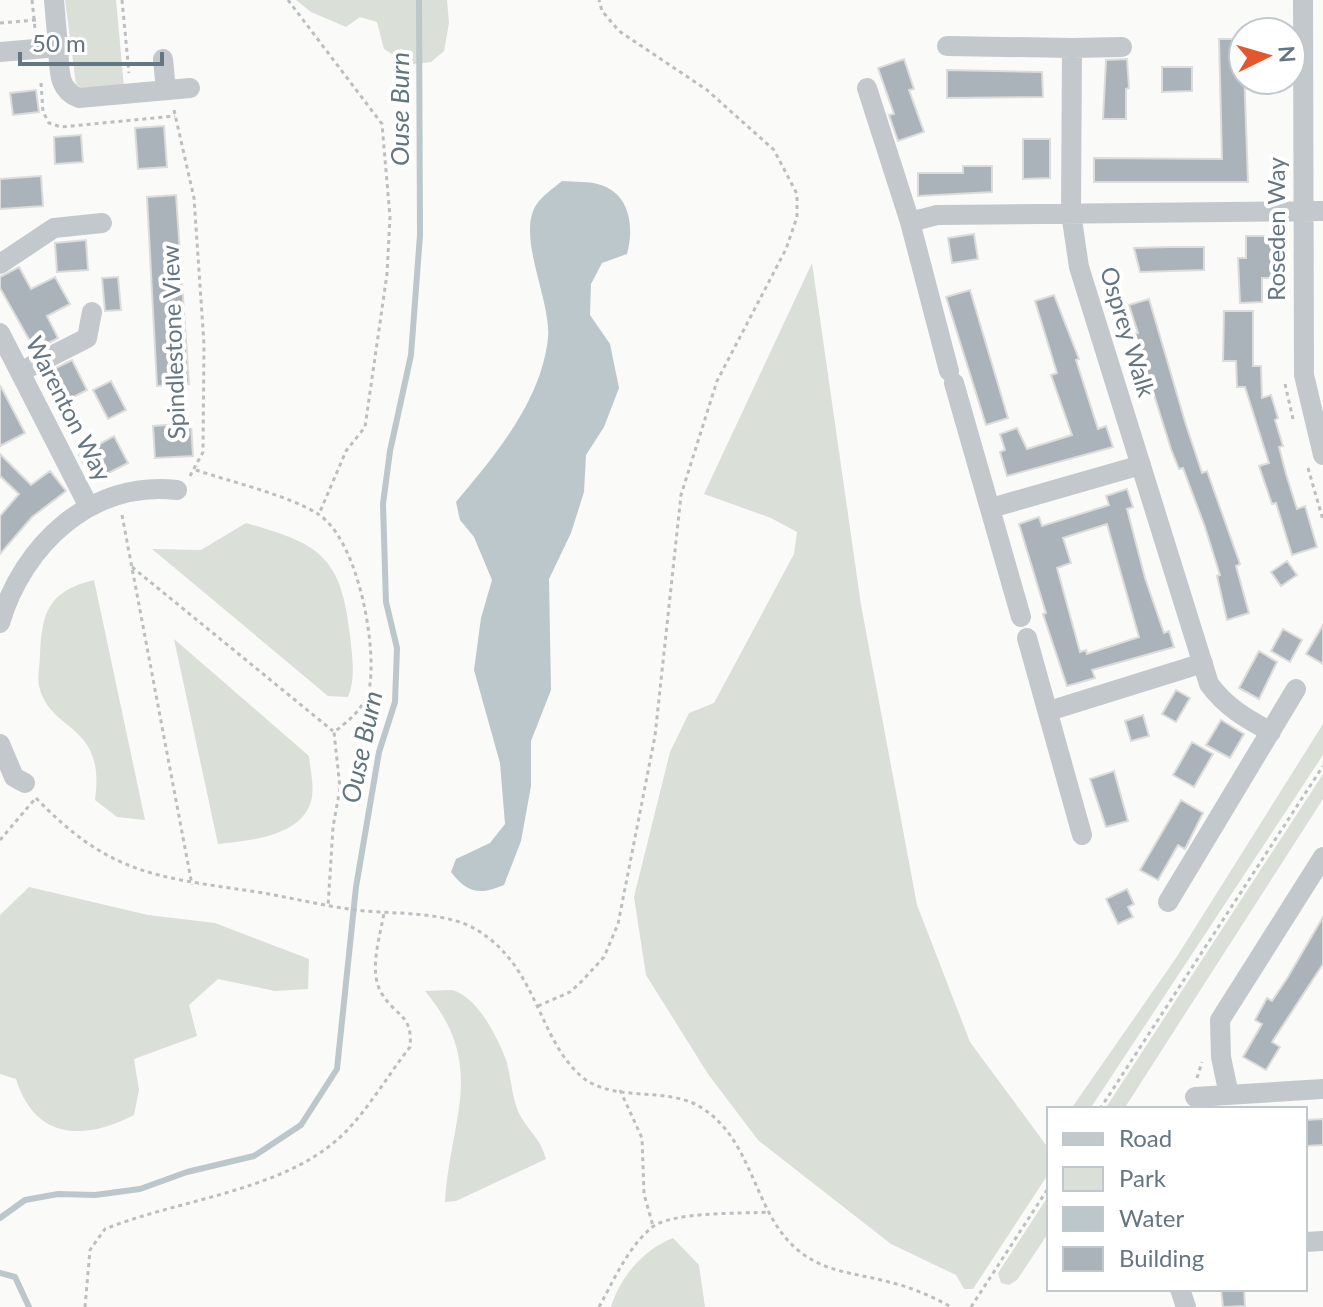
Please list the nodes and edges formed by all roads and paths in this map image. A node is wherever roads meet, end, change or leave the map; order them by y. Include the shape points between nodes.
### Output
1 (122, 0) edge
2 (288, 0) edge
3 (599, 0) edge
4 (1303, 0) edge
5 (55, 9) edge
6 (0, 23) edge
7 (947, 46) dead end
8 (58, 47) junction
9 (1122, 47) dead end
10 (1072, 48) junction
11 (0, 52) edge
12 (163, 59) dead end
13 (190, 88) dead end
14 (867, 88) dead end
15 (166, 90) junction
16 (131, 93) junction
17 (1313, 211) edge
18 (1071, 213) junction
19 (910, 222) junction
20 (102, 223) dead end
21 (0, 264) edge
22 (92, 312) dead end
23 (0, 333) edge
24 (20, 372) junction
25 (1323, 455) edge
26 (1141, 465) junction
27 (196, 470) junction
28 (177, 490) joint
29 (119, 496) junction
30 (89, 507) junction
31 (991, 508) junction
32 (319, 514) junction
33 (132, 567) junction
34 (1021, 617) dead end
35 (0, 623) edge
36 (1027, 638) dead end
37 (1203, 663) junction
38 (1296, 689) dead end
39 (1049, 711) junction
40 (334, 732) junction
41 (1271, 732) junction
42 (0, 744) edge
43 (1323, 766) edge
44 (30, 791) junction
45 (1082, 835) dead end
46 (0, 840) edge
47 (1323, 857) edge
48 (192, 885) junction
49 (1168, 902) dead end
50 (328, 907) junction
51 (384, 913) junction
52 (538, 1006) junction
53 (1203, 1059) dead end
54 (1323, 1089) edge
55 (620, 1090) junction
56 (1229, 1095) junction
57 (1195, 1097) joint
58 (1101, 1107) edge
59 (1047, 1190) edge
60 (769, 1212) junction
61 (653, 1226) junction
62 (85, 1307) edge
63 (599, 1307) edge
64 (951, 1307) edge
65 (971, 1307) edge

1 - 16 path
2 - 32 path via 382,124 390,217 365,427 346,451
3 - 52 path via 619,31 681,70 774,150 797,194 797,217 786,249 717,381 681,495 655,736 618,924 604,957 582,981
4 - 17 street, Roseden Way
5 - 6 path
5 - 8 street
7 - 10 street
8 - 11 street
8 - 16 street via 61,84 68,94 79,98
9 - 10 street
10 - 18 street, Osprey Walk
12 - 15 street
13 - 15 street
14 - 19 street
15 - 16 street
15 - 27 path, Spindlestone View via 194,198 204,344 203,452
17 - 18 street
17 - 25 street, Roseden Way via 1304,375
18 - 19 street via 937,215
18 - 26 street, Osprey Walk via 1079,267
19 - 31 street
20 - 21 street via 54,228
22 - 24 street via 87,338
23 - 24 street, Warenton Way
24 - 30 street, Warenton Way
26 - 31 street
26 - 37 street, Osprey Walk
27 - 28 path, Spindlestone View
27 - 32 path
28 - 29 street
29 - 30 street
29 - 33 path
30 - 35 street via 31,556 17,576
31 - 34 street
32 - 40 path via 347,546 365,617 370,685 356,716
33 - 40 path
33 - 48 path
36 - 39 street
37 - 39 street
37 - 41 street, Osprey Walk via 1209,684 1223,703
38 - 41 street
39 - 45 street
40 - 50 path via 340,788
41 - 49 street
42 - 44 street via 14,777
43 - 58 path
44 - 46 path
44 - 48 path via 69,832 106,856
47 - 56 street via 1220,1020
48 - 50 path
50 - 51 path
51 - 52 path via 438,918 476,929 506,953
51 - 62 path via 375,970 381,994 412,1030 410,1047 340,1138 312,1157 281,1174 105,1229 90,1250
52 - 55 path via 569,1064 600,1087
53 - 57 path
54 - 56 street
55 - 60 path via 676,1097 707,1111 739,1147
55 - 61 path via 642,1138 644,1194
56 - 57 street
59 - 65 path
60 - 61 path via 677,1218
60 - 64 path via 799,1251 828,1270 891,1282
61 - 63 path via 628,1255

